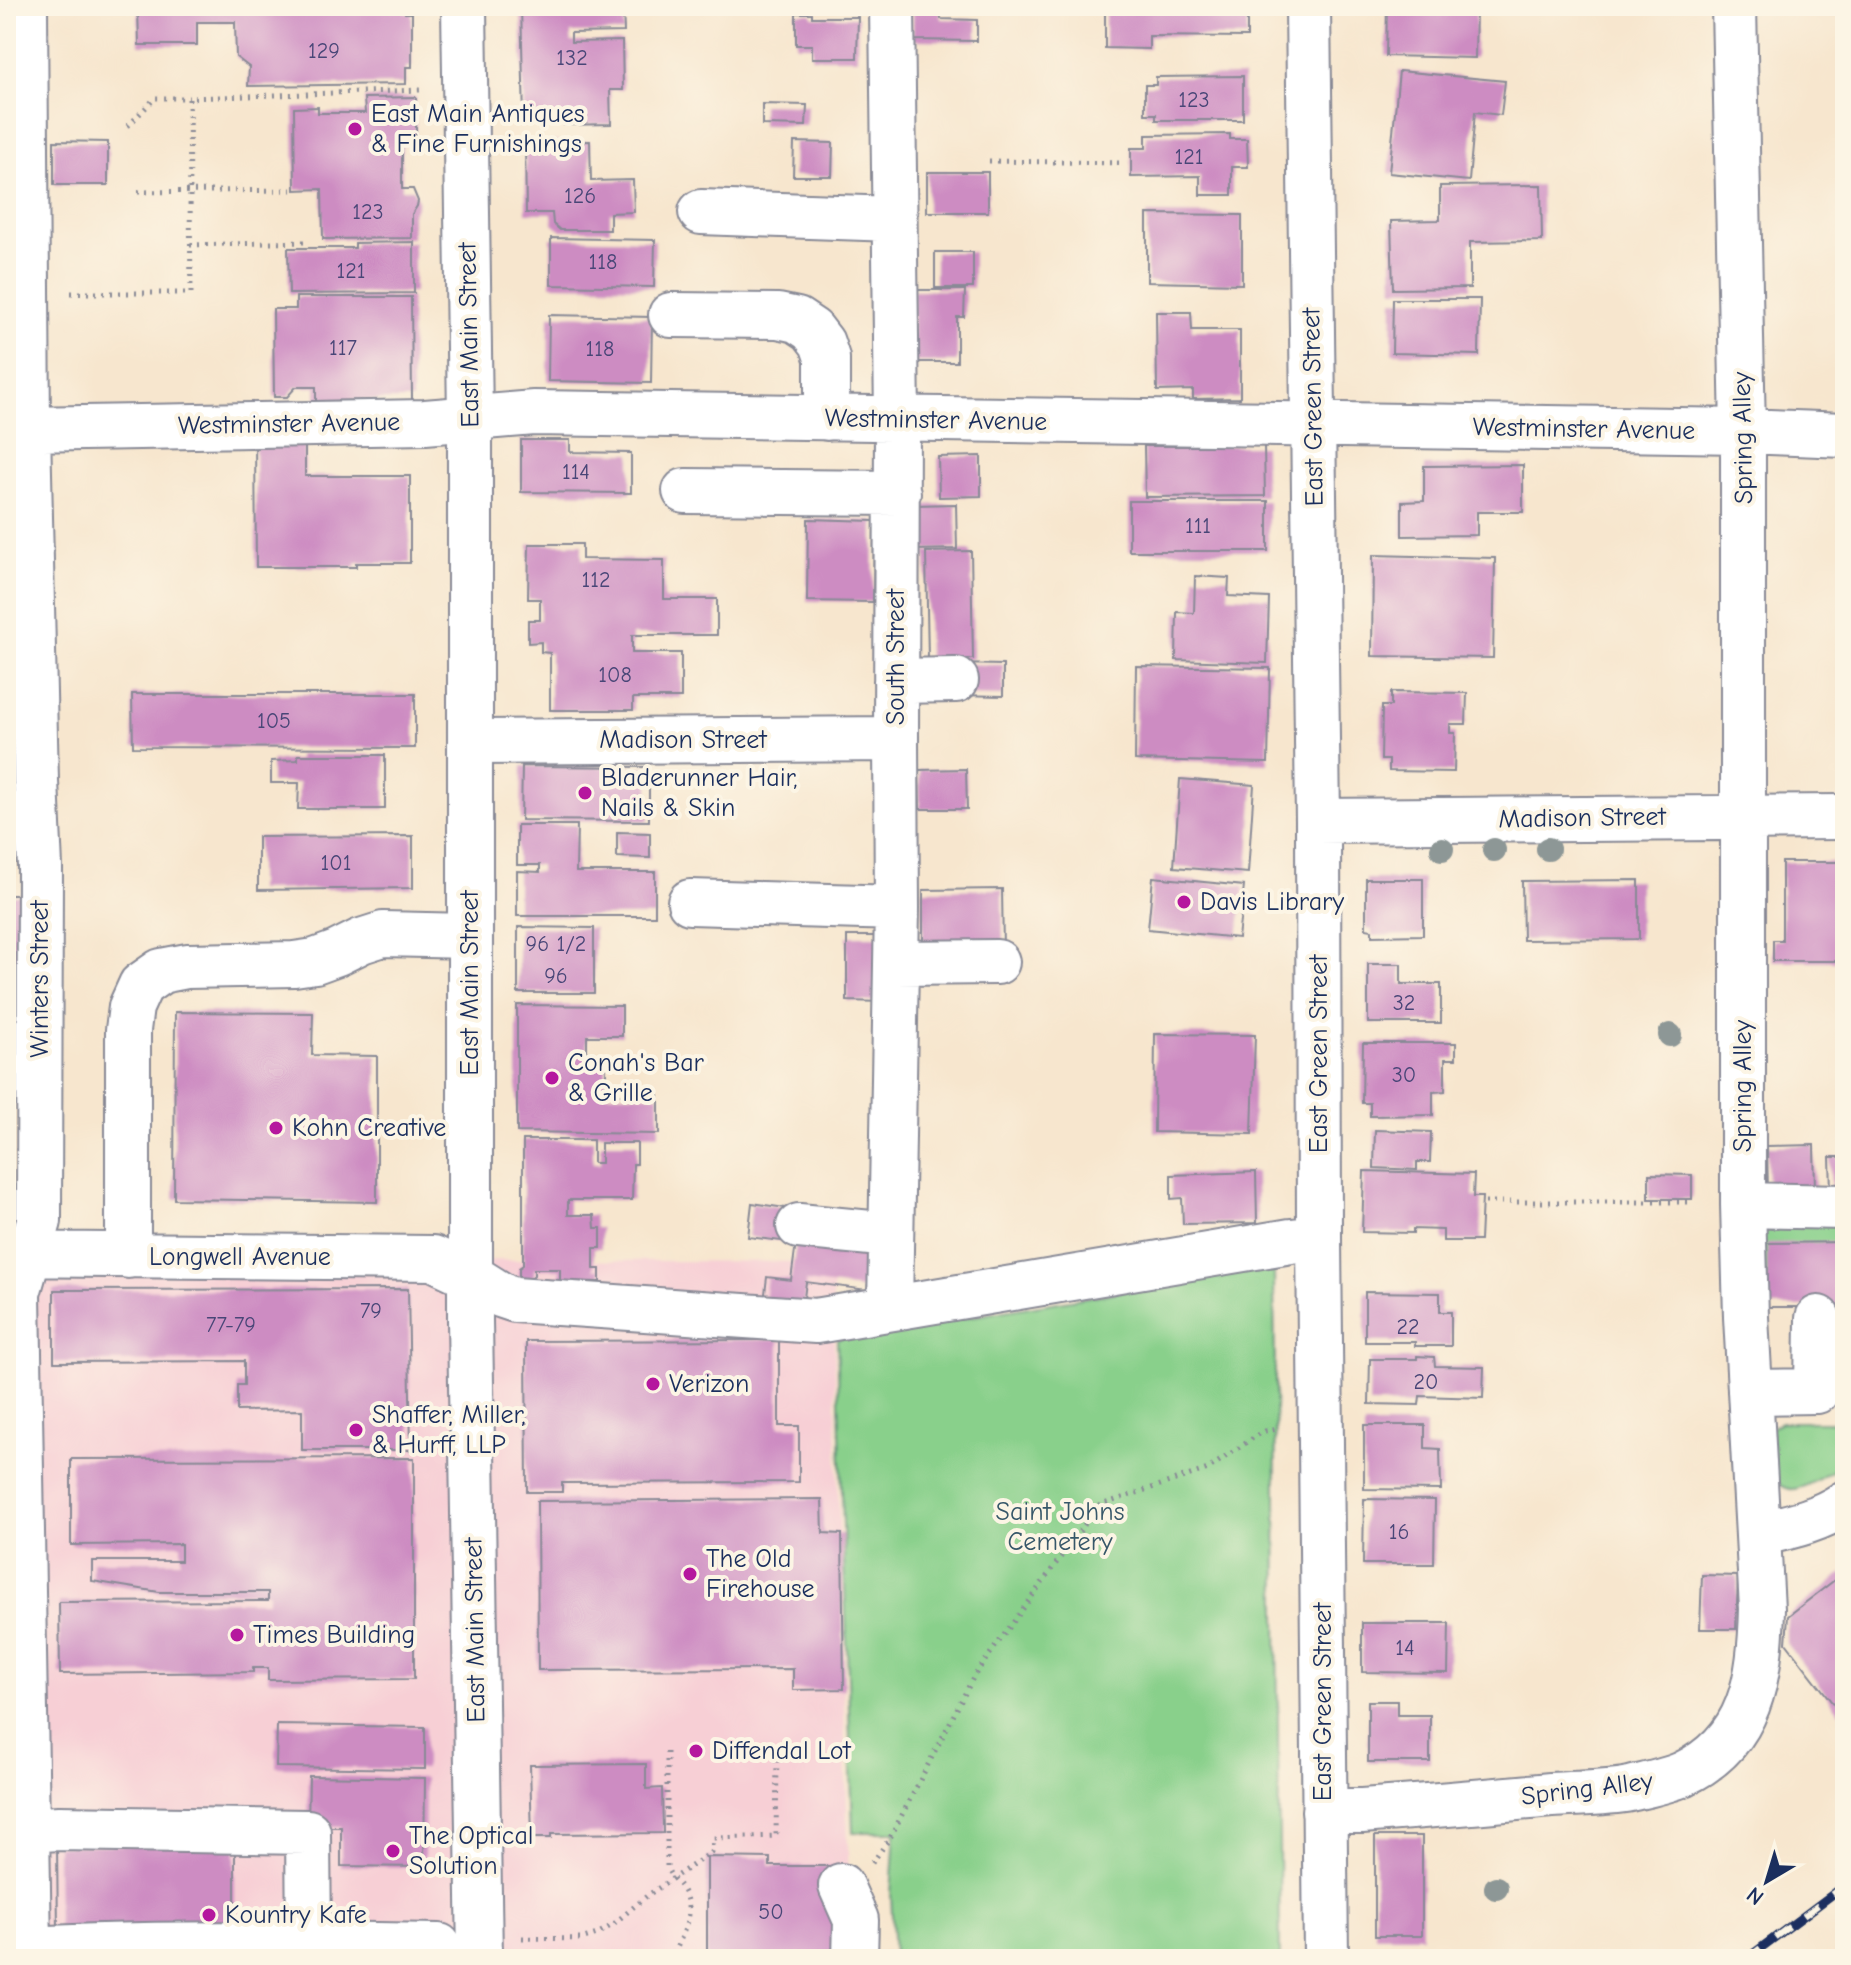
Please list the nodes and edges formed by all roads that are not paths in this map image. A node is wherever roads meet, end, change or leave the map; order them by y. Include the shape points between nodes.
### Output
1 (25, 6) edge
2 (464, 6) edge
3 (892, 6) edge
4 (1308, 6) edge
5 (1734, 6) edge
6 (701, 212) dead end
7 (893, 219) junction
8 (671, 315) dead end
9 (470, 418) junction
10 (827, 418) junction
11 (897, 420) junction
12 (1313, 426) junction
13 (28, 429) junction
14 (1743, 431) junction
15 (1845, 435) edge
16 (685, 491) dead end
17 (898, 493) junction
18 (956, 680) dead end
19 (896, 681) junction
20 (896, 739) junction
21 (471, 742) junction
22 (1744, 816) junction
23 (1845, 817) edge
24 (1318, 821) junction
25 (23, 867) edge
26 (690, 902) dead end
27 (897, 908) junction
28 (469, 936) junction
29 (997, 962) dead end
30 (897, 963) junction
31 (1743, 1205) junction
32 (1845, 1207) edge
33 (799, 1226) dead end
34 (891, 1235) junction
35 (1319, 1238) junction
36 (18, 1254) edge
37 (128, 1256) junction
38 (471, 1276) junction
39 (890, 1307) junction
40 (1818, 1318) dead end
41 (1750, 1392) junction
42 (1845, 1503) edge
43 (1758, 1534) junction
44 (1324, 1811) junction
45 (26, 1830) junction
46 (856, 1875) road end
47 (309, 1943) junction
48 (439, 1946) dead end
49 (18, 1949) edge
50 (480, 1959) edge
51 (855, 1959) edge
52 (1326, 1959) edge

1 - 13 street, Winters Street
2 - 9 street, East Main Street
3 - 7 street, South Street
4 - 12 street, East Green Street
5 - 14 street, Spring Alley
6 - 7 street
7 - 11 street, South Street
8 - 10 street via 797,320 812,330 827,358
9 - 10 street, Westminster Avenue via 534,413
9 - 13 street, Westminster Avenue
9 - 21 street, East Main Street
10 - 11 street, Westminster Avenue
11 - 12 street, Westminster Avenue
11 - 17 street, South Street
12 - 14 street, Westminster Avenue
12 - 24 street, East Green Street
13 - 25 street, Winters Street via 36,781
14 - 15 street, Westminster Avenue
14 - 22 street, Spring Alley
16 - 17 street
17 - 19 street, South Street
18 - 19 street
19 - 20 street, South Street
20 - 21 street, Madison Street
20 - 27 street, South Street
21 - 28 street, East Main Street
22 - 23 street, Madison Street
22 - 24 street, Madison Street
22 - 31 street, Spring Alley
24 - 35 street, East Green Street
25 - 36 street, Winters Street via 39,1221
26 - 27 street
27 - 30 street, South Street
28 - 37 street via 383,934 315,961 187,966 161,971 141,985 128,1030
28 - 38 street, East Main Street
29 - 30 street
30 - 34 street, South Street
31 - 32 street
31 - 41 street, Spring Alley
33 - 34 street
34 - 39 street, South Street
35 - 39 street, Longwell Avenue
35 - 44 street, East Green Street
36 - 37 street, Longwell Avenue
36 - 45 street, Winters Street
37 - 38 street, Longwell Avenue via 433,1258
38 - 39 street, Longwell Avenue via 515,1300 816,1321
38 - 50 street, East Main Street
40 - 41 street via 1817,1391
41 - 43 street, Spring Alley
42 - 43 street via 1801,1524
43 - 44 street, Spring Alley via 1761,1654 1741,1720 1706,1760 1680,1775 1627,1790
44 - 52 street, East Green Street
45 - 47 street via 308,1832
45 - 49 street, Winters Street
46 - 51 street
47 - 48 street
47 - 49 street

